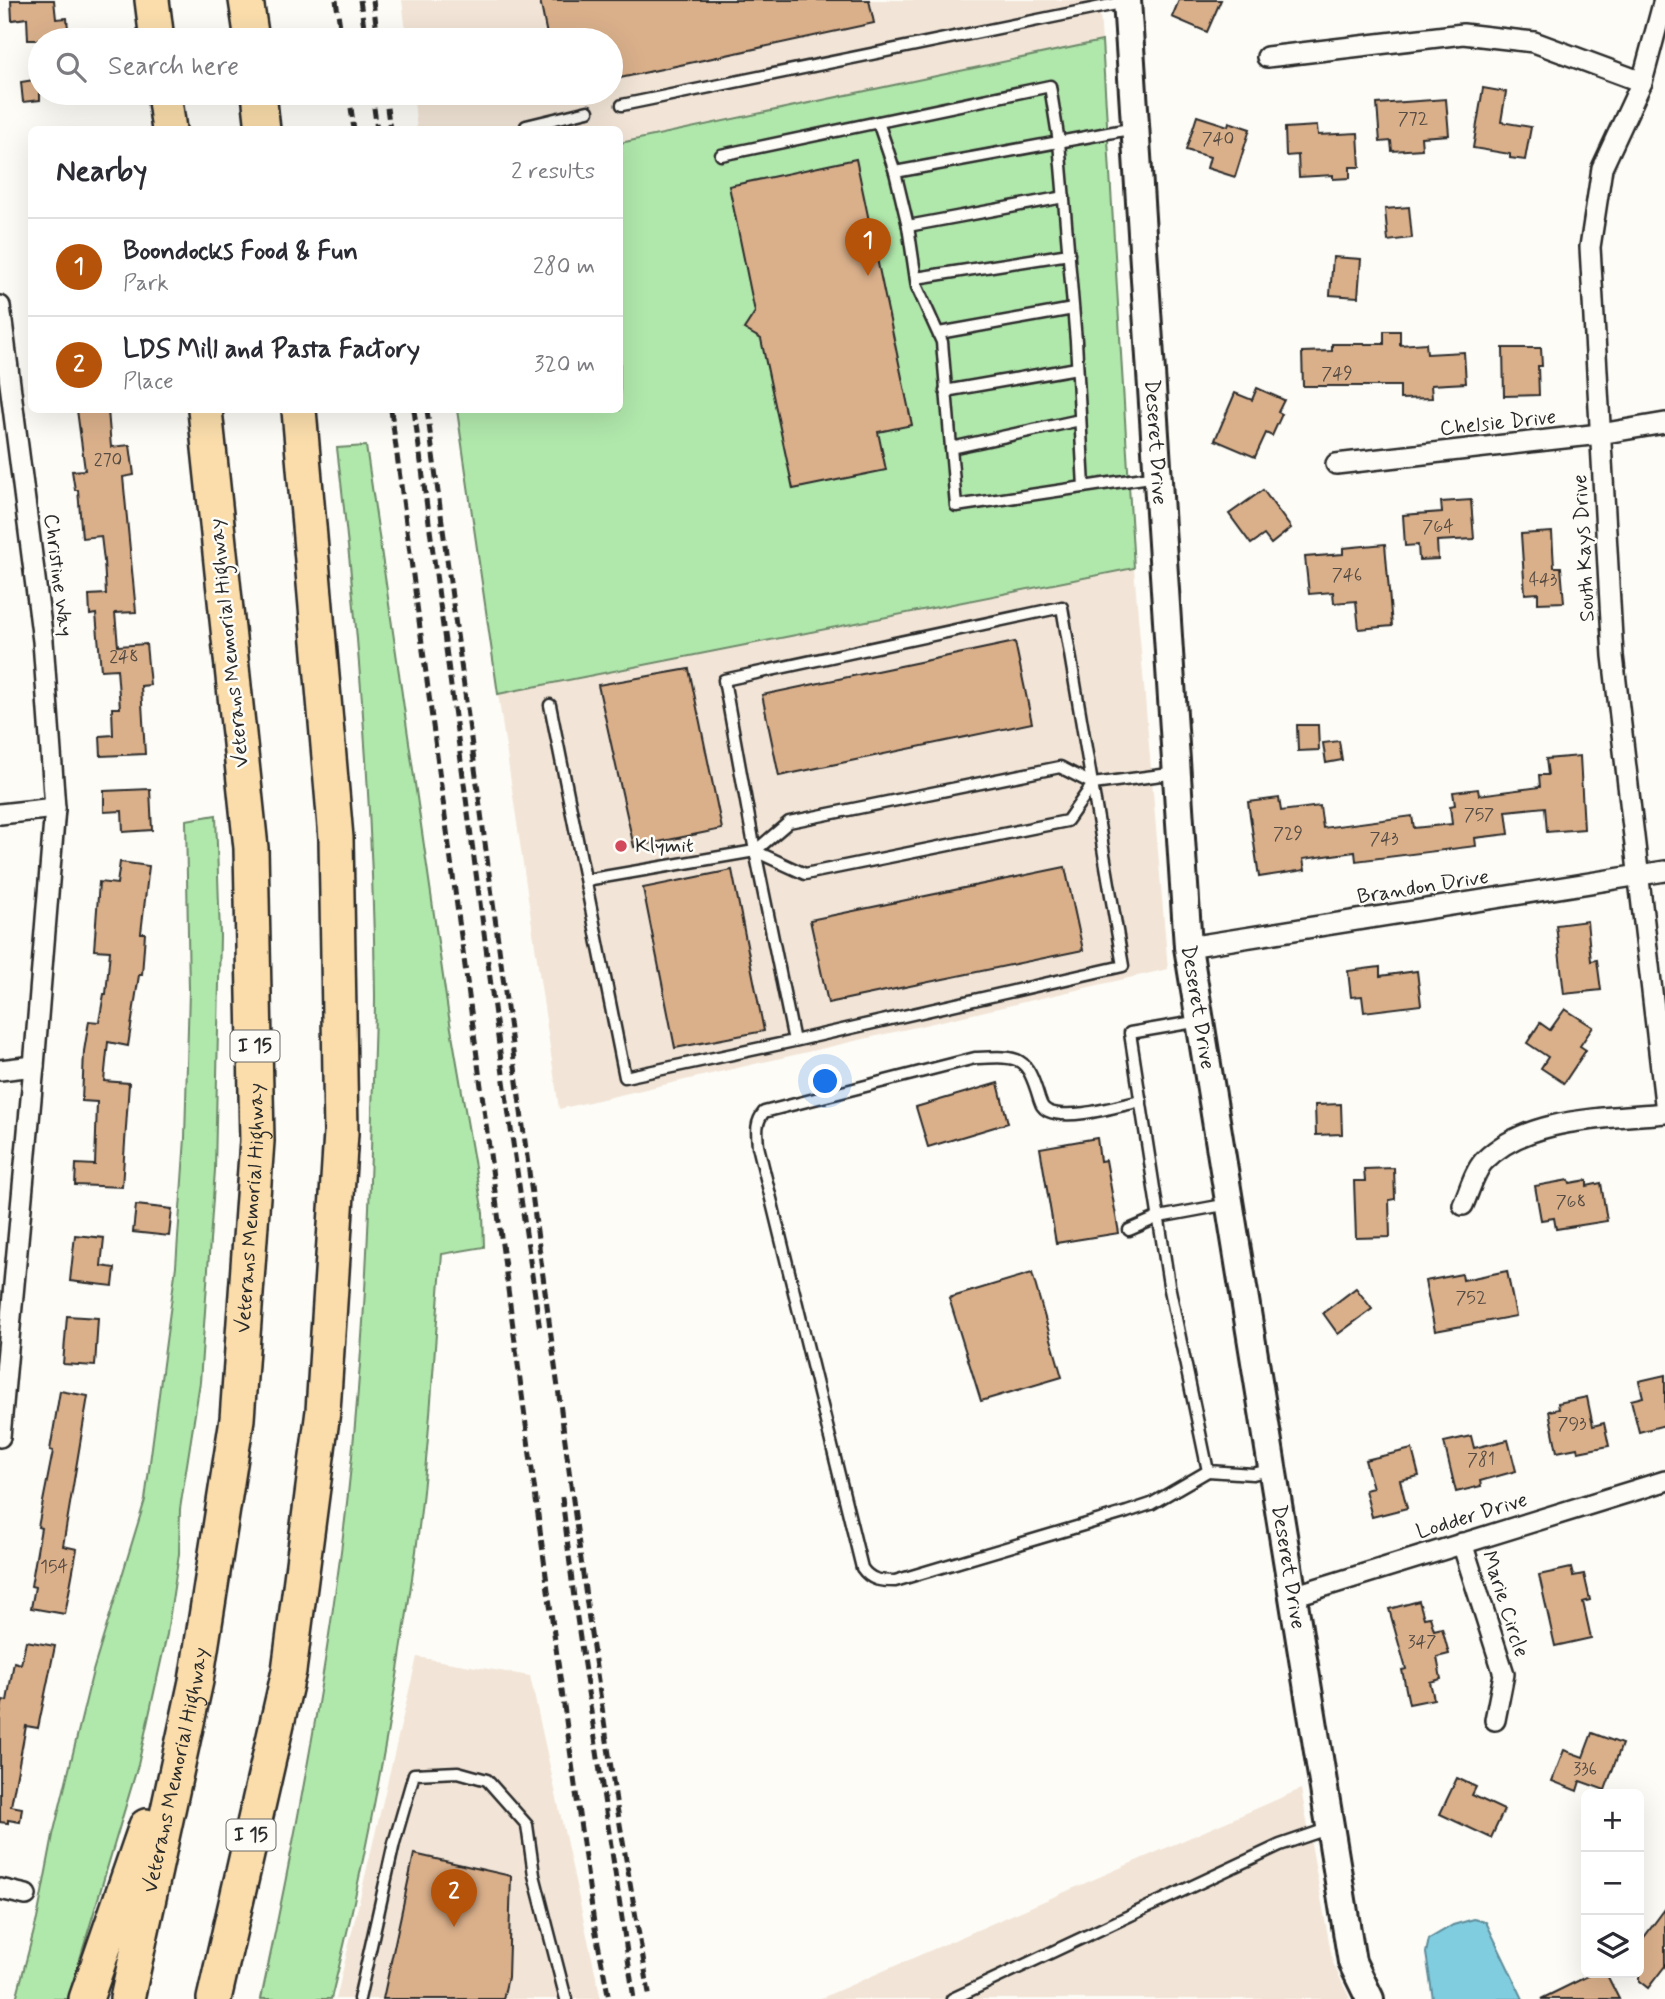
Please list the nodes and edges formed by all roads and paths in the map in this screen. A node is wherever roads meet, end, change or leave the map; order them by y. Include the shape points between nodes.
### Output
1 (152, 0) edge
2 (246, 0) edge
3 (1664, 0) edge
4 (1127, 1) edge
5 (156, 28) edge
6 (250, 28) edge
7 (1267, 57) dead end
8 (1642, 82) junction
9 (166, 105) edge
10 (260, 105) edge
11 (623, 105) edge
12 (589, 111) dead end
13 (878, 121) junction
14 (168, 126) edge
15 (262, 126) edge
16 (526, 126) dead end
17 (1135, 128) junction
18 (1059, 142) junction
19 (721, 155) dead end
20 (895, 172) junction
21 (1064, 197) junction
22 (908, 226) junction
23 (1069, 254) junction
24 (916, 278) junction
25 (0, 306) edge
26 (1073, 309) junction
27 (939, 333) junction
28 (4, 360) edge
29 (1077, 368) junction
30 (946, 391) junction
31 (205, 413) edge
32 (299, 413) edge
33 (1080, 420) junction
34 (1665, 423) edge
35 (1600, 434) junction
36 (951, 448) junction
37 (1336, 464) dead end
38 (1158, 476) junction
39 (1084, 487) junction
40 (550, 705) dead end
41 (1177, 772) junction
42 (1093, 784) junction
43 (55, 808) junction
44 (0, 814) edge
45 (755, 851) junction
46 (1665, 871) edge
47 (1639, 876) junction
48 (586, 880) junction
49 (1188, 947) junction
50 (1200, 1021) junction
51 (794, 1041) junction
52 (34, 1066) junction
53 (0, 1070) edge
54 (1141, 1101) junction
55 (1665, 1104) edge
56 (1665, 1113) edge
57 (1230, 1204) junction
58 (1463, 1205) dead end
59 (1159, 1217) junction
60 (1129, 1230) dead end
61 (0, 1436) edge
62 (1272, 1469) junction
63 (1208, 1471) junction
64 (1665, 1481) edge
65 (1462, 1543) junction
66 (1293, 1596) junction
67 (289, 1671) junction
68 (196, 1681) junction
69 (1495, 1720) dead end
70 (1331, 1828) junction
71 (0, 1889) edge
72 (26, 1895) dead end
73 (86, 1999) edge
74 (127, 1999) edge
75 (214, 1999) edge
76 (237, 1999) edge
77 (359, 1999) edge
78 (566, 1999) edge
79 (952, 1999) edge
80 (1370, 1999) edge

1 - 5 highway
2 - 6 highway
3 - 8 street, South Kays Drive
4 - 11 lane
4 - 17 street, Deseret Drive
7 - 8 street via 1463,34 1534,42
8 - 35 street, South Kays Drive via 1602,169 1590,247
9 - 14 highway
10 - 15 highway
12 - 16 lane
13 - 18 lane via 1050,86
13 - 19 lane
13 - 20 lane
17 - 18 lane
17 - 38 street, Deseret Drive
18 - 20 lane
18 - 21 lane
20 - 22 lane
21 - 22 lane
21 - 23 lane
22 - 24 lane
23 - 24 lane
23 - 26 lane
24 - 27 lane
25 - 28 street, Christine Way
26 - 27 lane
26 - 29 lane
27 - 30 lane
28 - 43 street, Christine Way via 43,641
29 - 30 lane
29 - 33 lane
30 - 36 lane
31 - 68 highway, Veterans Memorial Highway / I 15 via 251,848 257,1141 237,1419
32 - 67 highway, I 15 via 336,838 341,1133 323,1411
33 - 36 lane
33 - 39 lane
34 - 35 street, Chelsie Drive
35 - 37 street, Chelsie Drive
35 - 47 street, South Kays Drive via 1613,656
36 - 39 lane via 956,506
38 - 39 lane
38 - 41 street, Deseret Drive
40 - 48 lane
41 - 42 lane
41 - 49 street, Deseret Drive
42 - 45 lane via 1060,766 789,822
42 - 45 lane via 1067,821 805,874
42 - 45 lane via 1062,607 724,680
42 - 51 lane via 1123,966
43 - 44 street
43 - 52 street, Christine Way
45 - 48 lane
45 - 51 lane
46 - 47 street, Brandon Drive
47 - 49 street, Brandon Drive
47 - 55 street, South Kays Drive
48 - 51 lane via 625,1077
49 - 50 street, Deseret Drive
50 - 54 lane via 1130,1033
50 - 57 street, Deseret Drive
52 - 53 street
52 - 61 street, Christine Way
54 - 59 lane
54 - 63 lane via 1068,1115 1046,1111 1027,1065 998,1057 975,1058 764,1112 756,1129 862,1568 868,1577 895,1581 1127,1512 1151,1504
56 - 58 street via 1552,1125 1513,1139 1483,1163
57 - 59 lane
57 - 62 street, Deseret Drive
59 - 60 lane
59 - 63 lane
62 - 63 lane via 1253,1474
62 - 66 street, Deseret Drive
64 - 65 street, Lodder Drive
65 - 66 street, Lodder Drive
65 - 69 street, Marie Circle via 1504,1674
66 - 70 street, Deseret Drive
67 - 75 highway, I 15
67 - 76 highway
68 - 73 highway
68 - 74 highway, Veterans Memorial Highway / I 15
70 - 79 lane via 1280,1845
70 - 80 street, Deseret Drive via 1352,1962
71 - 72 street
77 - 78 lane via 414,1774 458,1772 487,1780 527,1825 534,1875

